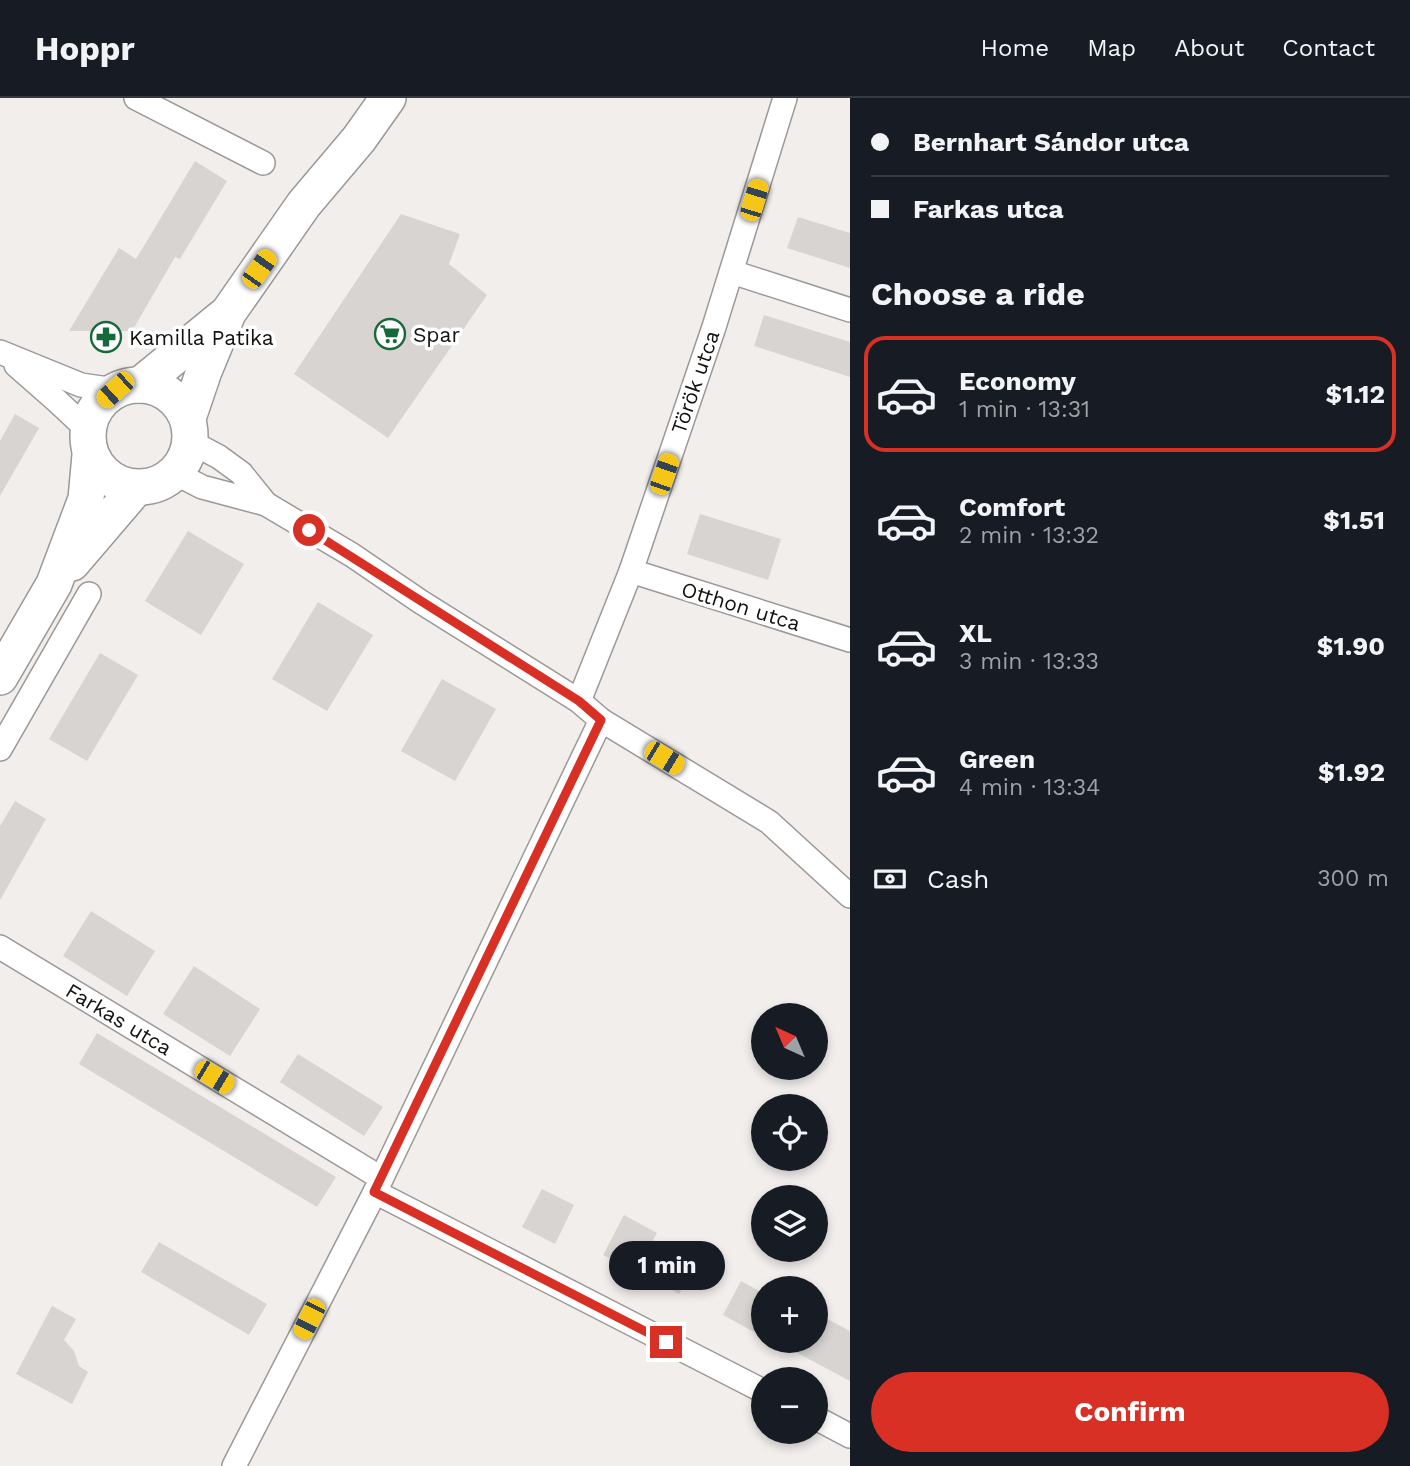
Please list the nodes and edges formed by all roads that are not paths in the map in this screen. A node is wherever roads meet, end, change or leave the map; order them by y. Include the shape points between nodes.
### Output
1 (135, 98) edge
2 (363, 98) edge
3 (388, 98) edge
4 (785, 98) edge
5 (263, 163) dead end
6 (304, 204) junction
7 (732, 272) junction
8 (850, 310) edge
9 (228, 313) junction
10 (0, 352) edge
11 (127, 387) junction
12 (189, 430) junction
13 (89, 442) junction
14 (175, 474) junction
15 (136, 488) junction
16 (266, 504) junction
17 (631, 571) junction
18 (54, 584) junction
19 (89, 594) dead end
20 (850, 640) edge
21 (0, 677) edge
22 (579, 701) junction
23 (601, 720) junction
24 (0, 749) edge
25 (850, 896) edge
26 (0, 947) edge
27 (378, 1185) junction
28 (751, 1385) edge
29 (828, 1424) edge
30 (850, 1436) edge
31 (234, 1466) edge

1 - 5 street
2 - 6 main road
3 - 6 main road
4 - 7 street, Török utca
6 - 9 main road
7 - 8 street
7 - 17 street, Török utca
9 - 11 main road
9 - 12 main road via 204,371
10 - 11 street via 81,385
10 - 13 street via 57,401
11 - 12 main road via 160,389 177,401
11 - 13 main road via 96,407
12 - 14 main road via 186,459
12 - 16 street via 241,472
13 - 15 main road via 101,471 117,483
13 - 18 main road via 86,499
14 - 15 main road via 157,485
14 - 16 street via 202,487
15 - 18 main road
16 - 22 street
17 - 20 street, Otthon utca
17 - 22 street, Török utca
18 - 21 main road
19 - 24 street
22 - 23 street
23 - 25 street via 769,822
23 - 27 street
26 - 27 street, Farkas utca
27 - 28 street, Farkas utca
27 - 31 street
29 - 30 street

